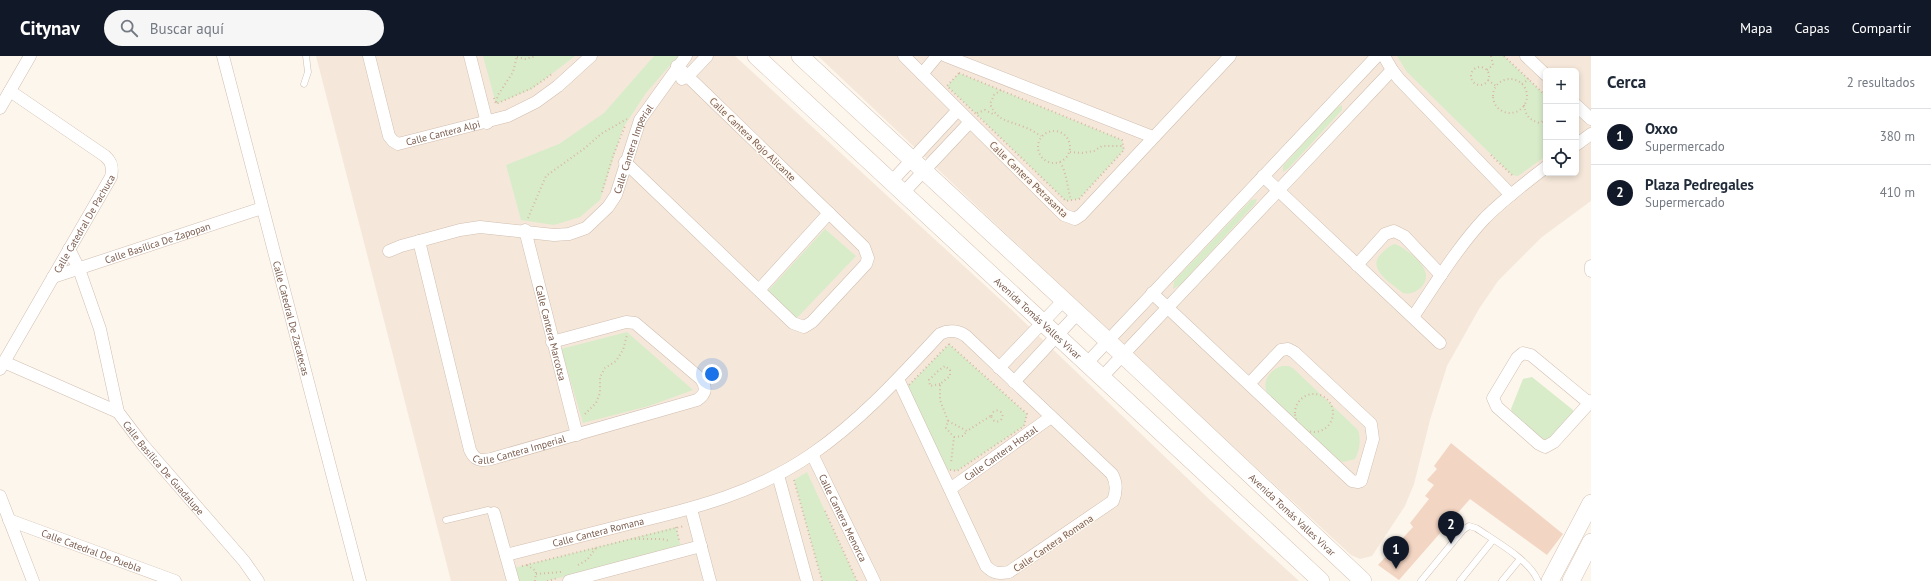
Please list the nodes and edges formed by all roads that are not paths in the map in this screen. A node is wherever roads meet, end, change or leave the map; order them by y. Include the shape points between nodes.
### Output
1 (30, 56) edge
2 (223, 56) edge
3 (306, 56) edge
4 (369, 56) edge
5 (470, 56) edge
6 (591, 56) edge
7 (686, 56) edge
8 (707, 56) edge
9 (756, 56) edge
10 (800, 56) edge
11 (904, 56) edge
12 (937, 56) edge
13 (946, 56) edge
14 (1230, 56) edge
15 (1377, 56) edge
16 (1384, 56) edge
17 (1526, 56) edge
18 (677, 66) junction
19 (1392, 70) junction
20 (1543, 72) edge
21 (922, 74) junction
22 (688, 76) junction
23 (304, 84) dead end
24 (666, 86) junction
25 (10, 91) junction
26 (0, 108) edge
27 (1579, 108) edge
28 (958, 110) junction
29 (973, 118) junction
30 (1591, 119) edge
31 (487, 123) junction
32 (1591, 134) edge
33 (1153, 137) junction
34 (928, 143) junction
35 (1579, 143) edge
36 (939, 155) junction
37 (625, 162) junction
38 (918, 165) junction
39 (1543, 169) edge
40 (1263, 176) junction
41 (898, 187) junction
42 (1278, 190) junction
43 (1511, 195) junction
44 (262, 208) junction
45 (829, 213) junction
46 (529, 226) junction
47 (419, 241) junction
48 (69, 249) junction
49 (389, 251) dead end
50 (1357, 265) junction
51 (1591, 266) edge
52 (79, 269) junction
53 (1591, 271) edge
54 (1441, 275) junction
55 (53, 277) junction
56 (759, 290) junction
57 (1152, 293) junction
58 (1063, 301) junction
59 (1167, 308) junction
60 (1078, 314) junction
61 (1412, 317) junction
62 (1043, 322) junction
63 (1057, 335) junction
64 (1028, 338) junction
65 (1107, 341) junction
66 (552, 342) junction
67 (1440, 343) dead end
68 (1042, 352) junction
69 (1123, 355) junction
70 (1087, 363) junction
71 (2, 365) edge
72 (999, 368) junction
73 (1102, 378) junction
74 (898, 379) junction
75 (1014, 382) junction
76 (1249, 384) junction
77 (1590, 402) edge
78 (118, 412) junction
79 (1051, 417) junction
80 (577, 435) junction
81 (812, 454) junction
82 (778, 475) junction
83 (950, 489) junction
84 (0, 496) edge
85 (1591, 503) edge
86 (691, 509) junction
87 (494, 513) joint
88 (10, 520) junction
89 (446, 520) dead end
90 (1493, 540) junction
91 (1591, 542) edge
92 (701, 546) junction
93 (506, 555) junction
94 (1520, 559) junction
95 (566, 577) edge
96 (1358, 579) edge
97 (34, 581) edge
98 (175, 581) edge
99 (258, 581) edge
100 (360, 581) edge
101 (513, 581) edge
102 (710, 581) edge
103 (807, 581) edge
104 (874, 581) edge
105 (1320, 581) edge
106 (1421, 581) edge
107 (1460, 581) edge
108 (1502, 581) edge
109 (1538, 581) edge
110 (1550, 581) edge
111 (1571, 581) edge

1 - 25 street
2 - 44 street, Calle Catedral De Zacatecas
3 - 23 lane via 308,72
4 - 31 street, Calle Cantera Alpi via 389,136 398,144
5 - 31 street, Calle Cantera Alpi
6 - 31 street, Calle Cantera Alpi via 536,102
7 - 18 street, Calle Cantera Imperial
8 - 22 street, Calle Cantera Imperial
9 - 41 main road, Avenida Tomás Valles Vivar
10 - 38 main road, Avenida Tomás Valles Vivar
11 - 21 street, Calle Cantera Petrasanta
12 - 21 street
13 - 33 street
14 - 33 street, Calle Cantera Petrasanta
15 - 40 street
16 - 19 street
17 - 20 street
18 - 22 street, Calle Cantera Rojo Alicante
18 - 24 street, Calle Cantera Imperial
19 - 42 street
19 - 43 street
21 - 28 street, Calle Cantera Petrasanta
22 - 24 street, Calle Cantera Imperial
22 - 45 street, Calle Cantera Rojo Alicante
24 - 37 street, Calle Cantera Imperial via 640,120
25 - 26 street
25 - 48 street, Calle Catedral De Pachuca via 105,156 112,165 110,177
27 - 30 street
28 - 29 street, Calle Cantera Petrasanta
28 - 34 street
29 - 33 street, Calle Cantera Petrasanta via 1064,215 1074,219
29 - 36 street
32 - 35 street
34 - 36 street
34 - 38 street
36 - 38 street
37 - 46 street, Calle Cantera Imperial via 616,194 608,207 586,228 569,234 554,235
37 - 56 street, Calle Cantera Rojo Alicante
38 - 41 street
38 - 58 main road, Avenida Tomás Valles Vivar
39 - 43 street
40 - 42 street
40 - 57 street
41 - 62 main road, Avenida Tomás Valles Vivar
42 - 50 street
42 - 59 street
43 - 54 street via 1472,233
44 - 52 street, Calle Basílica De Zapopan
44 - 100 street, Calle Catedral De Zacatecas
45 - 56 street
45 - 56 street, Calle Cantera Rojo Alicante via 864,247 868,258 866,264 812,322 804,327 793,323
46 - 47 street, Calle Cantera Imperial via 480,226
46 - 66 street, Calle Cantera Marcotsa
47 - 49 street, Calle Cantera Imperial
47 - 80 street, Calle Cantera Imperial via 473,457 491,460
48 - 52 street, Calle Basílica De Guadalupe
48 - 55 street, Calle Catedral De Pachuca
50 - 54 street via 1384,234 1394,231 1404,236
50 - 61 street
51 - 53 street
52 - 55 street, Calle Basílica De Zapopan
52 - 78 street, Calle Basílica De Guadalupe via 100,329
54 - 61 street
55 - 71 street, Calle Catedral De Pachuca
57 - 59 street
57 - 65 street
58 - 60 main road, Avenida Tomás Valles Vivar
58 - 62 street
59 - 69 street
59 - 76 street
60 - 63 street
60 - 65 main road, Avenida Tomás Valles Vivar
61 - 67 street
62 - 63 main road, Avenida Tomás Valles Vivar
62 - 64 street
63 - 68 street
63 - 70 main road, Avenida Tomás Valles Vivar
64 - 68 street
64 - 72 street
65 - 69 main road, Avenida Tomás Valles Vivar
65 - 70 street
66 - 80 street, Calle Cantera Marcotsa
66 - 80 street, Calle Cantera Imperial via 626,322 636,323 705,385 703,395 697,400
68 - 75 street
69 - 73 street
69 - 96 main road, Avenida Tomás Valles Vivar
70 - 73 main road, Avenida Tomás Valles Vivar
71 - 78 street
72 - 74 street, Calle Cantera Romana via 962,333 949,331 940,334
72 - 75 street, Calle Cantera Romana
73 - 105 main road, Avenida Tomás Valles Vivar
74 - 81 street, Calle Cantera Romana via 875,402
74 - 83 street, Calle Cantera Romana
75 - 79 street, Calle Cantera Romana
76 - 76 street via 1352,481 1361,481 1373,439 1371,424 1294,352 1288,349 1281,350
77 - 77 street via 1554,442 1545,447 1538,444 1497,408 1493,398 1517,358 1523,353 1531,355
78 - 99 street, Calle Basílica De Guadalupe
79 - 83 street, Calle Cantera Hostal
79 - 83 street, Calle Cantera Romana via 1116,480 1116,494 1108,506 1010,572 995,573 986,566
81 - 82 street, Calle Cantera Romana
81 - 104 street, Calle Cantera Menorca
82 - 86 street, Calle Cantera Romana via 742,492
82 - 103 street
84 - 88 street
85 - 110 main road
86 - 92 street
86 - 93 street, Calle Cantera Romana
87 - 89 lane via 488,510
87 - 93 street
88 - 97 street
88 - 98 street, Calle Catedral De Puebla
90 - 94 lane
90 - 106 lane via 1472,526 1466,527
90 - 107 lane
91 - 111 main road
92 - 95 street
92 - 102 street
93 - 101 street
94 - 108 lane
94 - 109 lane via 1534,571

